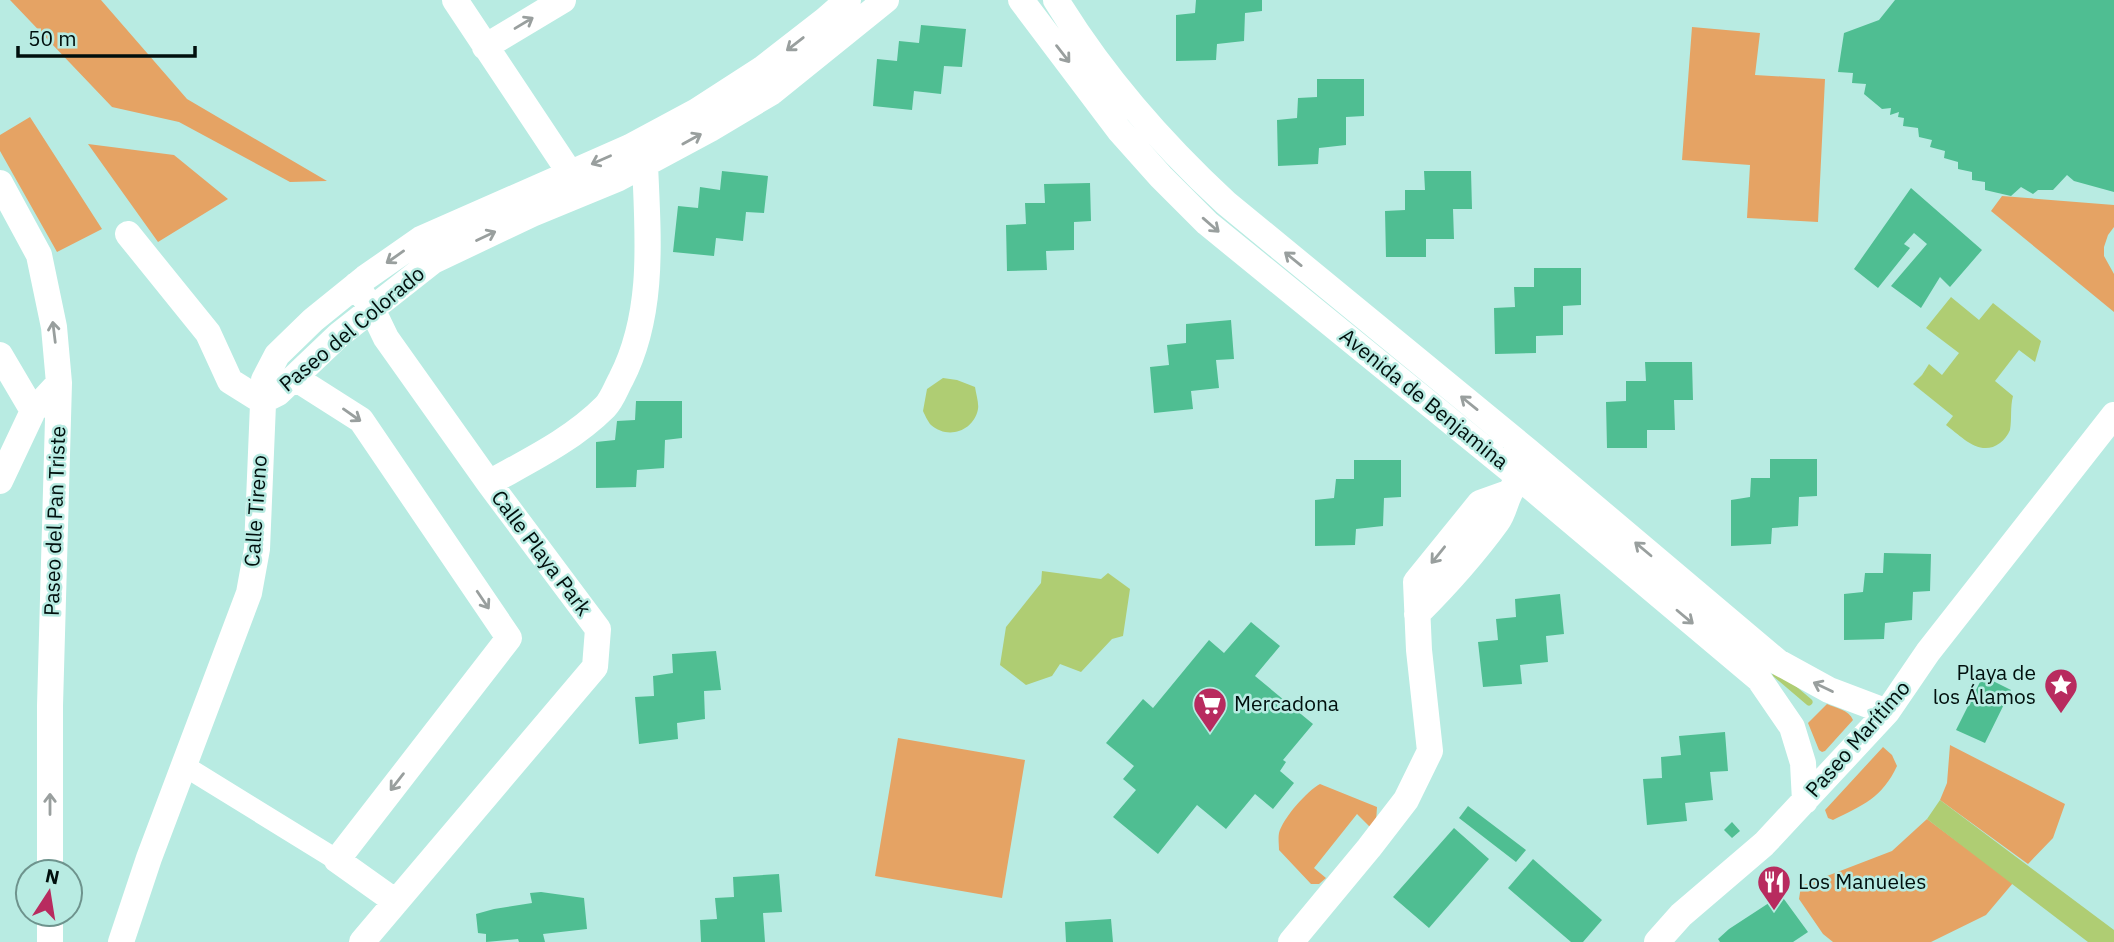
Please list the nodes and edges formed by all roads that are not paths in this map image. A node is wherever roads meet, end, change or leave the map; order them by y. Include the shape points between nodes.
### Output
1 (455, 0) edge
2 (563, 0) edge
3 (848, 0) edge
4 (887, 0) edge
5 (1021, 0) edge
6 (1056, 0) edge
7 (485, 47) junction
8 (645, 164) junction
9 (570, 173) junction
10 (0, 183) edge
11 (128, 234) dead end
12 (356, 285) junction
13 (372, 309) junction
14 (0, 355) edge
15 (295, 378) junction
16 (59, 383) junction
17 (262, 401) junction
18 (33, 411) junction
19 (2114, 415) edge
20 (0, 481) edge
21 (489, 483) junction
22 (1514, 486) junction
23 (1887, 712) junction
24 (183, 765) junction
25 (1804, 801) junction
26 (50, 858) edge
27 (337, 860) junction
28 (396, 902) junction
29 (121, 942) edge
30 (362, 942) edge
31 (1291, 942) edge
32 (1657, 942) edge

1 - 7 street
7 -> 2 street
3 -> 9 street, Paseo del Colorado via 762,69 696,111
8 -> 4 street, Paseo del Colorado via 772,92
5 -> 22 street, Avenida de Benjamina via 1119,130 1207,223
23 -> 6 street, Avenida de Benjamina via 1829,690 1777,662 1226,203 1138,116
7 - 9 street
13 -> 8 street, Paseo del Colorado via 433,261
8 - 21 street via 648,272 643,316 628,365 607,405 569,438
9 -> 12 street, Paseo del Colorado via 421,239
16 -> 10 street, Paseo del Pan Triste via 40,255
11 - 17 street via 208,333 230,380
12 - 13 street, Calle Playa Park
12 - 17 street, Paseo del Colorado via 277,355 264,380
13 - 15 street, Paseo del Colorado
13 - 21 street, Calle Playa Park via 386,338
14 - 18 street
15 - 17 street, Paseo del Colorado
15 -> 27 street via 361,420 509,638
16 - 18 street
26 -> 16 street, Paseo del Pan Triste
17 - 24 street, Calle Tireno via 257,549 249,593
18 - 20 street
19 - 23 street, Paseo Marítimo via 1928,652
21 - 28 street, Calle Playa Park via 598,628 595,667
22 -> 25 street, Avenida de Benjamina via 1759,679 1792,727 1803,763
22 - 31 street via 1499,519 1417,614 1430,751 1406,800
23 - 25 street, Paseo Marítimo
24 - 27 street
24 - 29 street, Calle Tireno
25 - 32 street, Paseo Marítimo via 1765,844 1681,915
27 - 28 street
28 - 30 street, Calle Playa Park

